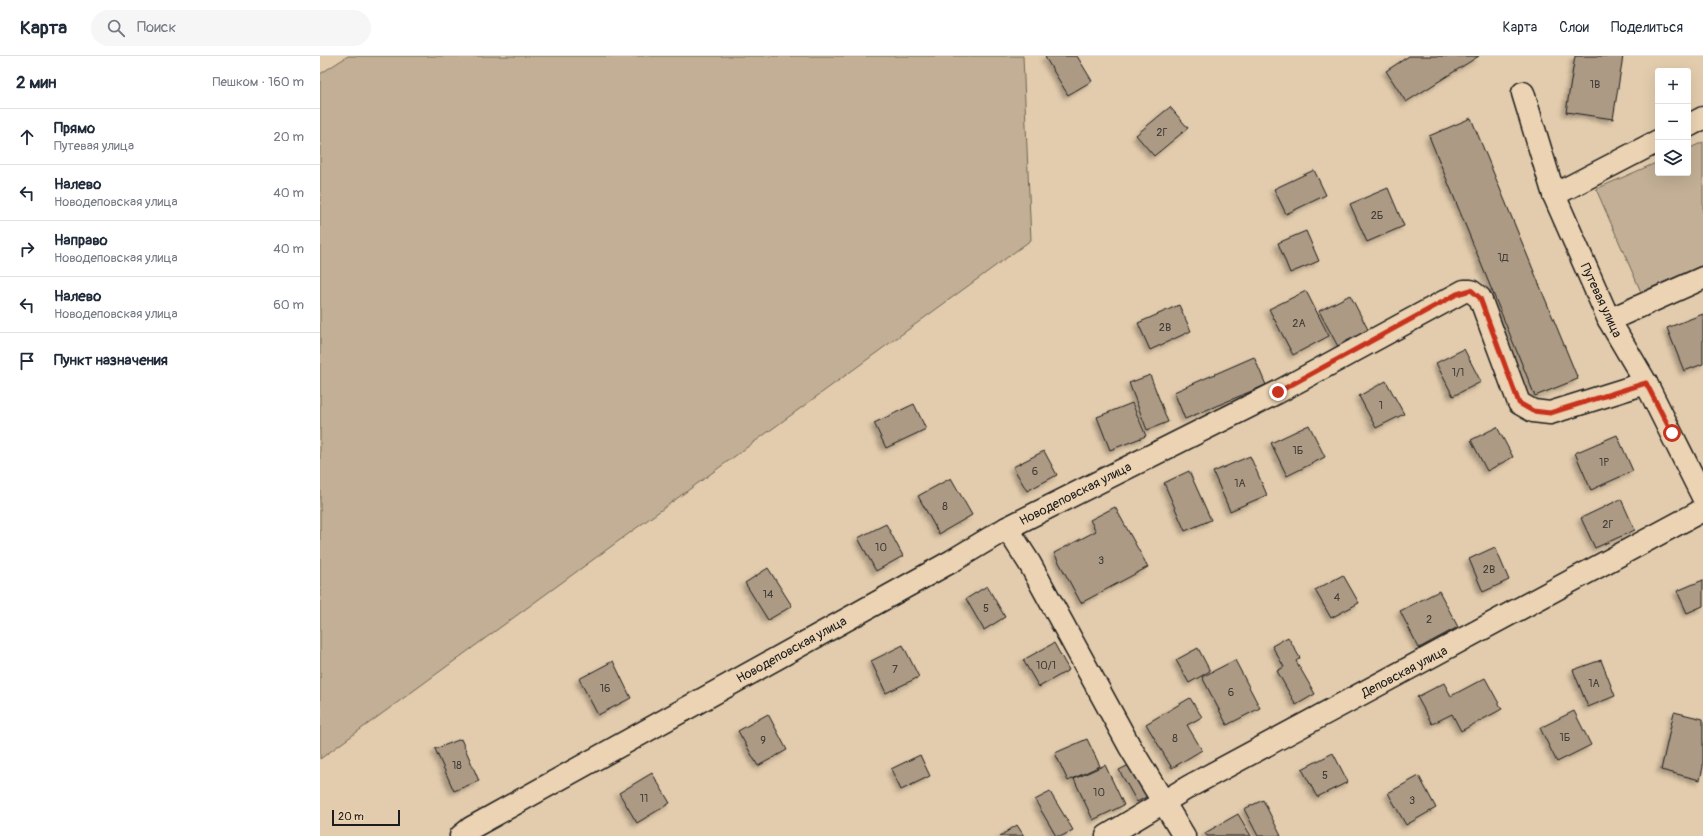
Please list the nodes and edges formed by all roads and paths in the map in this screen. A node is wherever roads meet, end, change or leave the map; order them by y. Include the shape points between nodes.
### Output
1 (1524, 93) dead end
2 (1703, 118) edge
3 (1691, 124) edge
4 (1655, 144) edge
5 (1554, 195) junction
6 (1703, 278) edge
7 (1609, 320) junction
8 (1646, 383) junction
9 (1703, 496) edge
10 (1703, 510) edge
11 (1007, 528) junction
12 (1163, 802) junction
13 (461, 836) edge
14 (1107, 836) edge
15 (1184, 836) edge

1 - 5 street, Путевая улица
2 - 3 street
4 - 5 street
5 - 7 street, Путевая улица
6 - 7 street
7 - 8 street, Путевая улица
8 - 9 street, Путевая улица
8 - 11 street, Новодеповская улица via 1550,413 1533,411 1519,403 1480,298 1471,290 1464,291 1278,392
10 - 12 street, Деповская улица
11 - 12 street via 1030,564
11 - 13 street, Новодеповская улица via 471,828
12 - 14 street, Деповская улица
12 - 15 street

